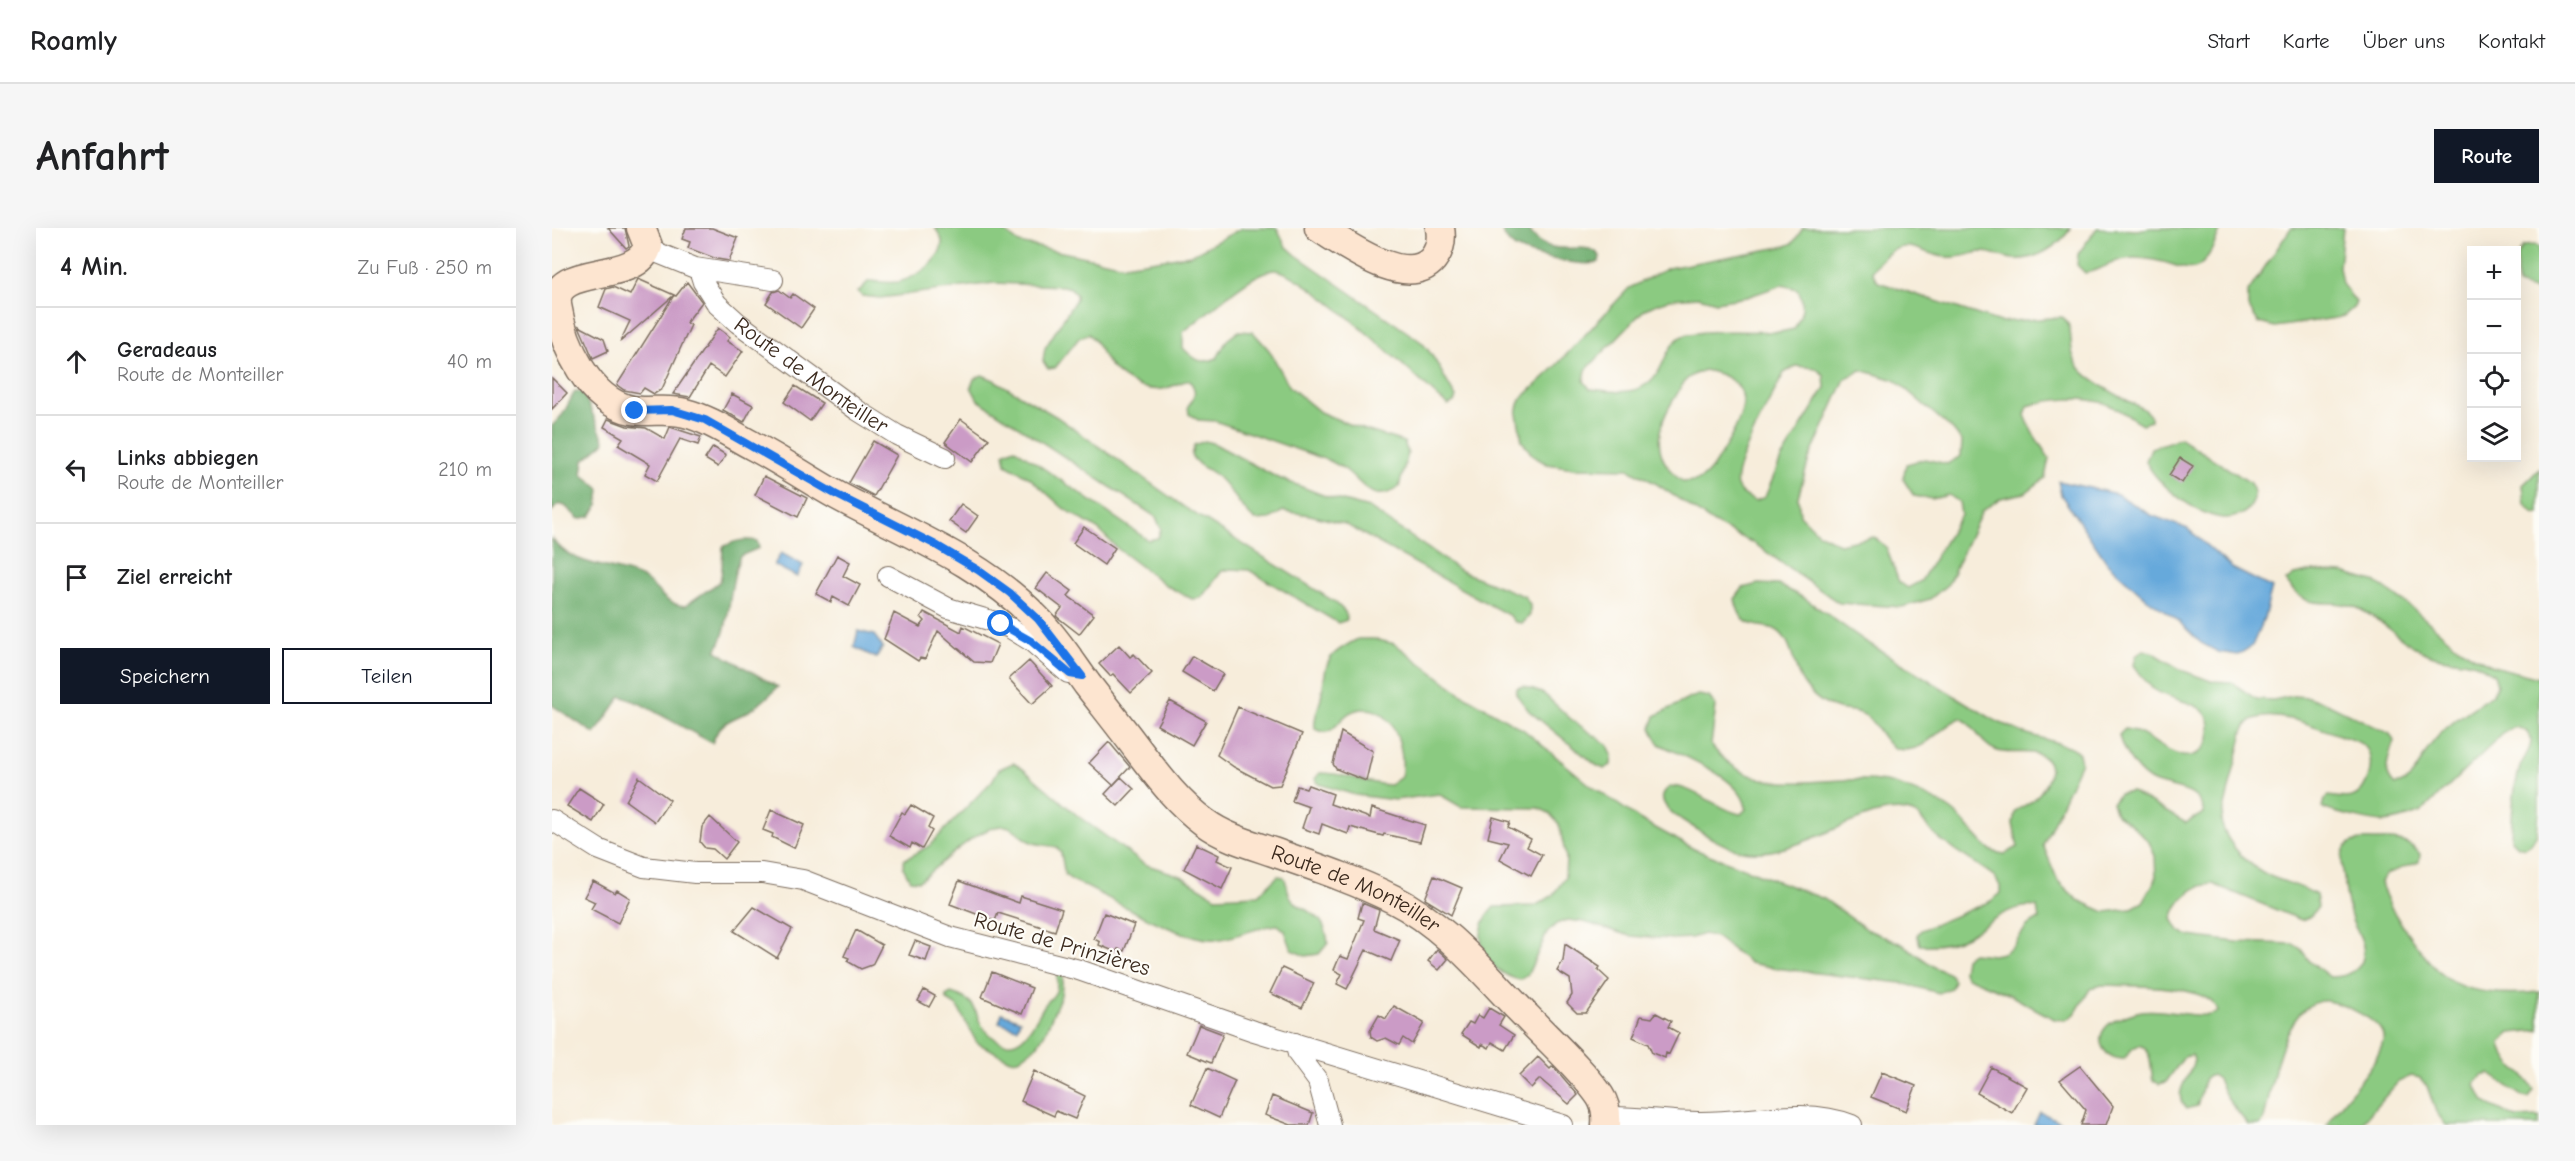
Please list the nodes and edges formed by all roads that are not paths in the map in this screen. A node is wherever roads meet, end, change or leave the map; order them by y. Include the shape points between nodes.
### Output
1 (1318, 228) edge
2 (1440, 228) edge
3 (644, 239) edge
4 (699, 269) junction
5 (773, 280) dead end
6 (556, 288) edge
7 (945, 458) dead end
8 (888, 576) dead end
9 (1082, 676) junction
10 (552, 820) edge
11 (1295, 1043) junction
12 (1607, 1121) edge
13 (1330, 1125) edge
14 (1563, 1125) edge
15 (1852, 1125) edge

1 - 2 street via 1382,263 1407,269 1419,268 1433,258 1441,241
3 - 4 street
3 - 6 street, Route de Monteiller via 641,260 631,266 576,279
4 - 5 street
4 - 7 street, Route de Monteiller via 717,304 738,323 862,414
6 - 9 street, Route de Monteiller via 557,304 578,364 588,382 603,396 627,409 672,410 705,420 835,494 934,544 1010,593 1038,619
8 - 9 street, Route de Monteiller via 948,608 1010,628 1070,674
9 - 12 street, Route de Monteiller via 1170,791 1208,825 1237,840 1375,890 1429,920 1592,1086 1604,1104
10 - 11 street, Route de Prinzières via 598,849 644,867 695,873 762,873 803,880 950,937 1079,970
11 - 13 street via 1298,1054 1318,1081
11 - 14 street, Route de Prinzières
12 - 15 street via 1716,1122 1803,1114

